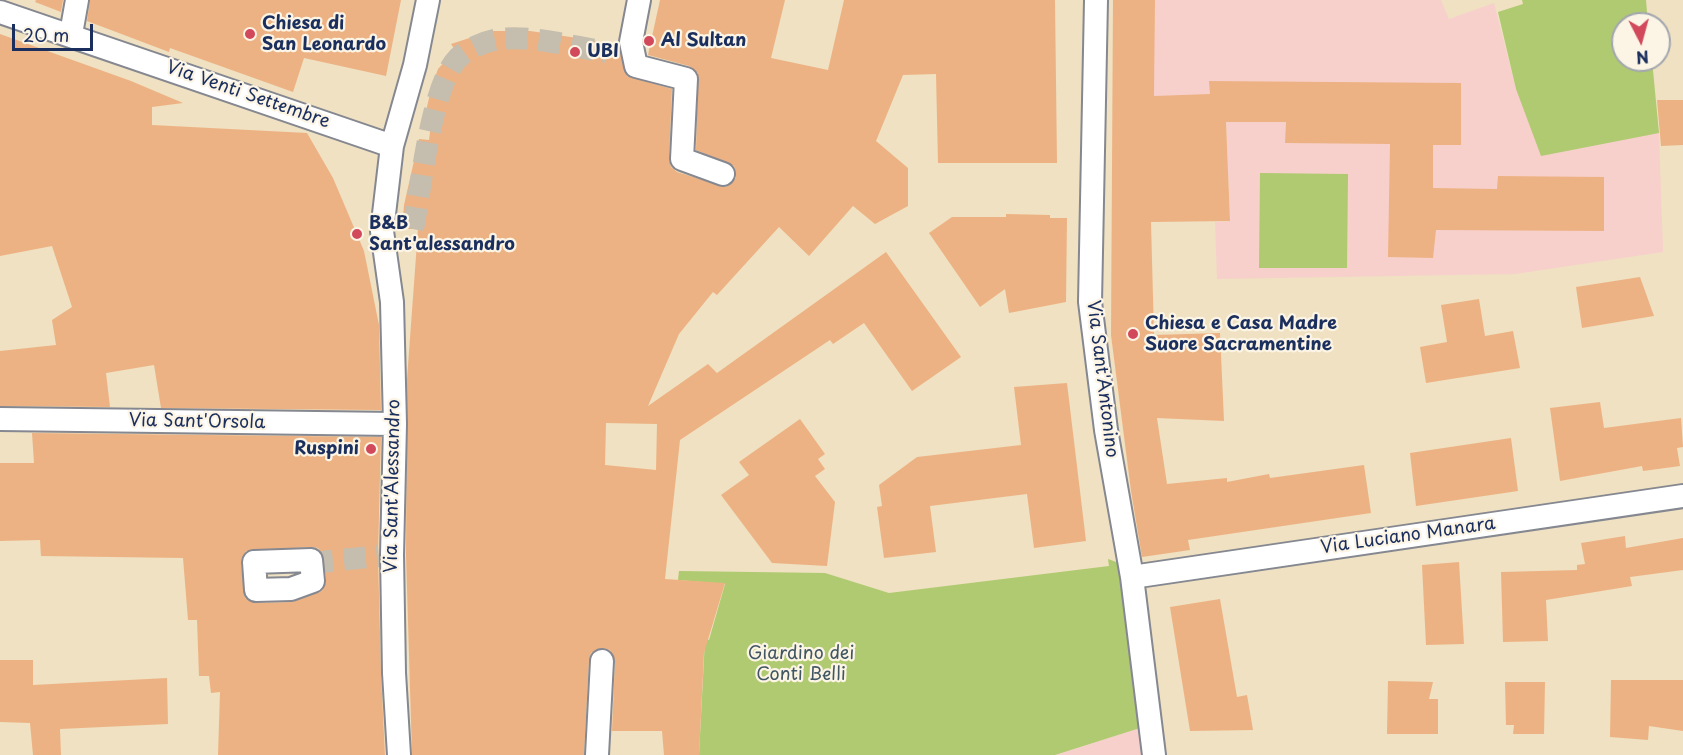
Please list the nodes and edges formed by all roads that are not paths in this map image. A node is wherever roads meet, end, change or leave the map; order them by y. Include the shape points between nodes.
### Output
1 (77, 0) edge
2 (429, 0) edge
3 (639, 0) edge
4 (1096, 0) edge
5 (0, 12) edge
6 (71, 34) junction
7 (392, 146) junction
8 (723, 174) dead end
9 (0, 419) edge
10 (395, 424) junction
11 (1683, 496) edge
12 (1132, 577) junction
13 (602, 661) dead end
14 (399, 755) edge
15 (597, 755) edge
16 (1154, 755) edge

1 - 6 street
2 - 7 street, Via Sant'Alessandro
3 - 8 street via 631,42 636,66 686,79 682,159
4 - 12 street, Via Sant'Antonino via 1090,302 1106,430
5 - 6 street, Via Venti Settembre
6 - 7 street, Via Venti Settembre
7 - 10 street, Via Sant'Alessandro via 382,231 392,302
9 - 10 street, Via Sant'Orsola
10 - 14 street, Via Sant'Alessandro via 385,556
11 - 12 street, Via Luciano Manara
12 - 16 street, Via Sant'Antonino
13 - 15 street

